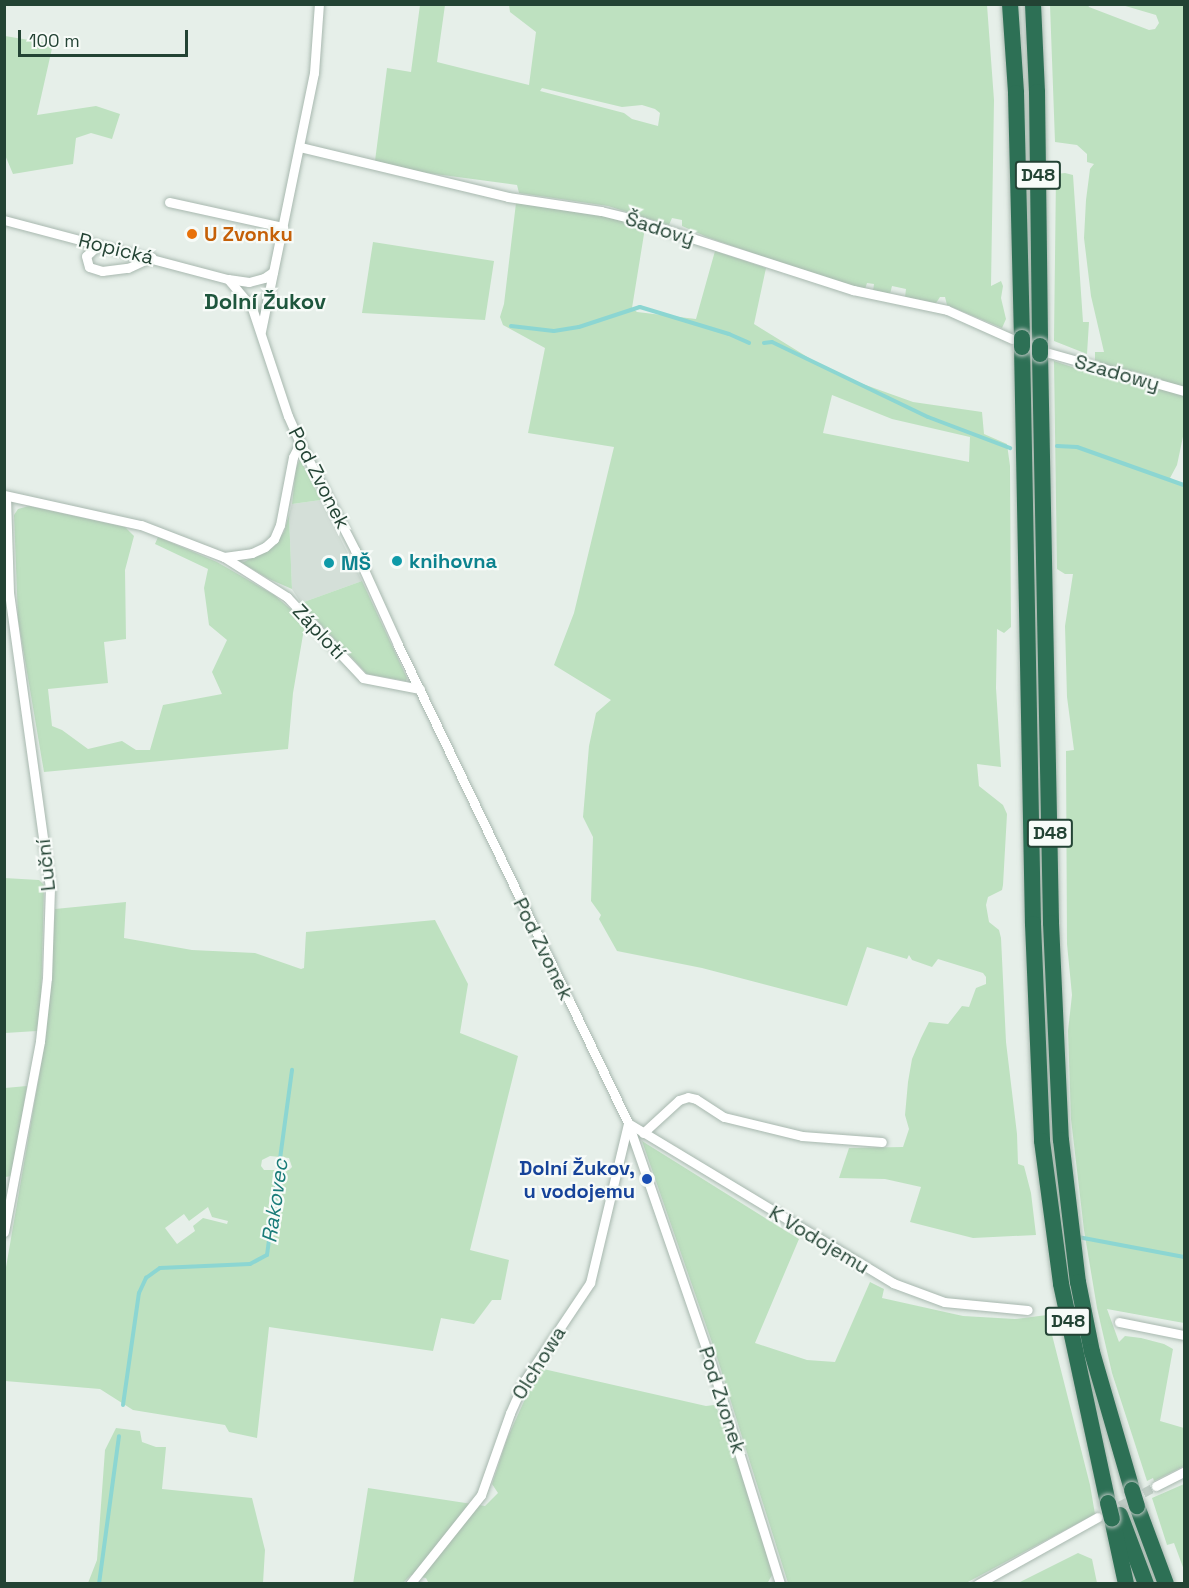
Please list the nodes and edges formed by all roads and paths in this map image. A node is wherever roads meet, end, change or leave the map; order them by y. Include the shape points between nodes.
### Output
1 (319, 4) edge
2 (1010, 4) edge
3 (1033, 4) edge
4 (300, 147) junction
5 (169, 202) dead end
6 (4, 220) edge
7 (283, 227) junction
8 (98, 245) junction
9 (152, 257) junction
10 (273, 272) junction
11 (228, 279) junction
12 (261, 333) junction
13 (1019, 341) junction
14 (1043, 351) junction
15 (1185, 391) edge
16 (300, 443) junction
17 (5, 495) edge
18 (224, 557) junction
19 (420, 689) junction
20 (628, 1124) junction
21 (644, 1133) junction
22 (882, 1142) dead end
23 (4, 1232) edge
24 (1028, 1310) dead end
25 (1119, 1322) dead end
26 (1185, 1335) edge
27 (1185, 1472) edge
28 (1156, 1486) tunnel mouth
29 (1111, 1511) junction
30 (410, 1584) edge
31 (780, 1584) edge
32 (978, 1584) edge
33 (1126, 1584) edge
34 (1146, 1584) edge
35 (1166, 1584) edge

1 - 4 street, Pod Zvonek via 314,73
2 - 13 highway, D48 via 1016,93
3 - 14 highway, D48
4 - 7 street, Pod Zvonek
4 - 13 street, Šadový via 508,197 633,219 853,290 947,310
5 - 7 street
6 - 8 street, Ropická
7 - 10 street, Pod Zvonek
8 - 9 street, Ropická
8 - 9 street via 86,256 89,267 102,271 128,268
9 - 11 street, Ropická
10 - 11 street via 249,282
10 - 12 street, Pod Zvonek
11 - 12 street, Pod Zvonek via 252,308
12 - 16 street, Pod Zvonek
13 - 29 highway, D48 via 1040,1110 1061,1284
14 - 15 street, Szadowy
14 - 35 highway, D48 via 1051,923 1061,1140 1080,1292 1110,1423
16 - 18 street via 274,539 252,553
16 - 19 street, Pod Zvonek
17 - 18 street, Záplotí via 141,525
17 - 23 street, Luční via 9,593 50,888 40,1041
18 - 19 street, Záplotí via 287,597 363,678
19 - 20 street, Pod Zvonek
20 - 21 street, K Vodojemu
20 - 30 street, Olchowa via 591,1283 525,1380 482,1495
20 - 31 street, Pod Zvonek via 709,1358
21 - 22 street via 679,1100 688,1097 724,1117 802,1136
21 - 24 street, K Vodojemu via 893,1283 944,1302
25 - 26 street
27 - 28 street
29 - 32 street
29 - 33 highway
29 - 34 highway, D48

